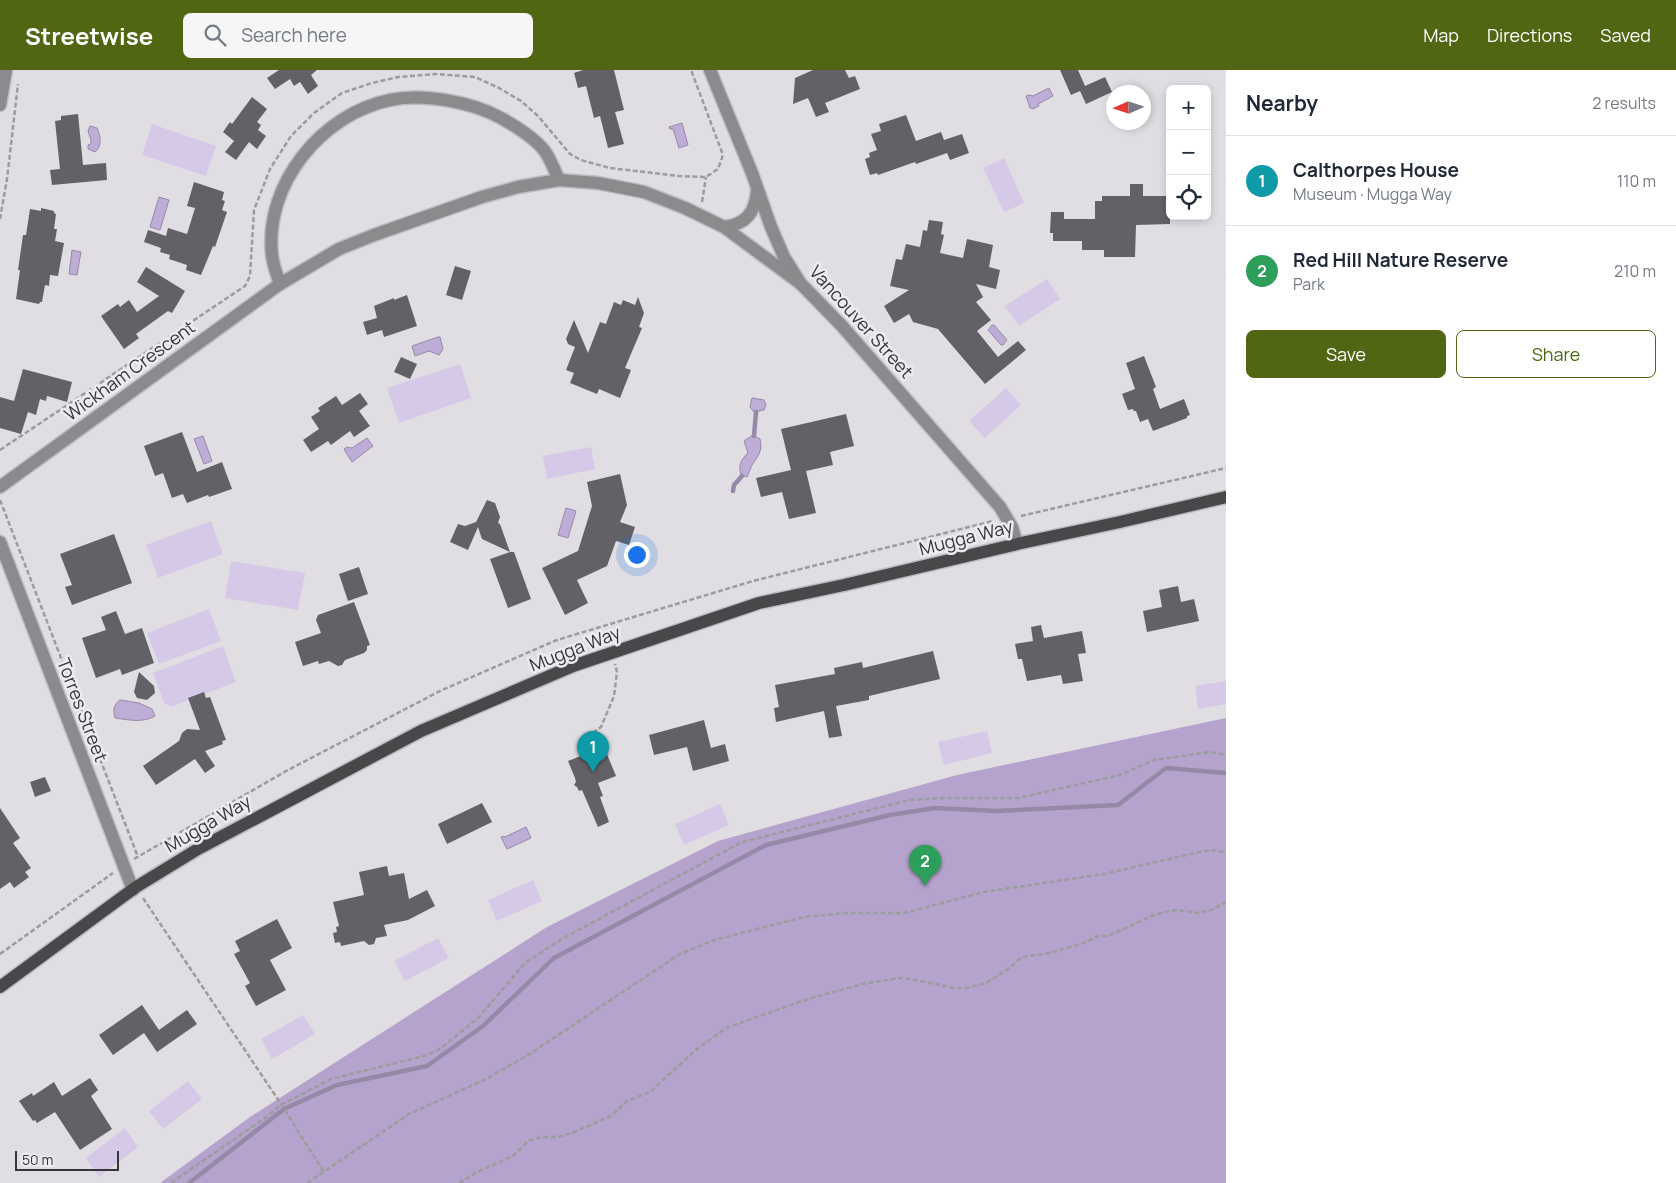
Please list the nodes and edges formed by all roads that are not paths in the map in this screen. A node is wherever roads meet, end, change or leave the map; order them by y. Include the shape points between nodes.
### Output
1 (6, 70) edge
2 (710, 70) edge
3 (0, 105) edge
4 (559, 180) junction
5 (757, 188) junction
6 (724, 227) junction
7 (280, 284) junction
8 (801, 284) junction
9 (0, 487) edge
10 (1226, 496) edge
11 (0, 542) edge
12 (1016, 544) junction
13 (134, 888) junction
14 (0, 987) edge

1 - 3 street
2 - 5 street, Vancouver Street
4 - 6 street, Wickham Crescent via 644,192
4 - 7 street, Wickham Crescent via 482,197 339,248
4 - 7 street via 545,152 519,128 488,110 424,98 391,99 366,107 333,125 304,154 282,186 273,221 272,255
5 - 6 street via 752,212 738,224
5 - 8 street, Vancouver Street via 784,257
6 - 8 street, Wickham Crescent
7 - 9 street, Wickham Crescent
8 - 12 street, Vancouver Street via 842,326 1000,507 1010,522
10 - 12 main road, Mugga Way
11 - 13 street, Torres Street
12 - 13 main road, Mugga Way via 759,603 573,666 421,731 198,849
13 - 14 main road, Mugga Way

